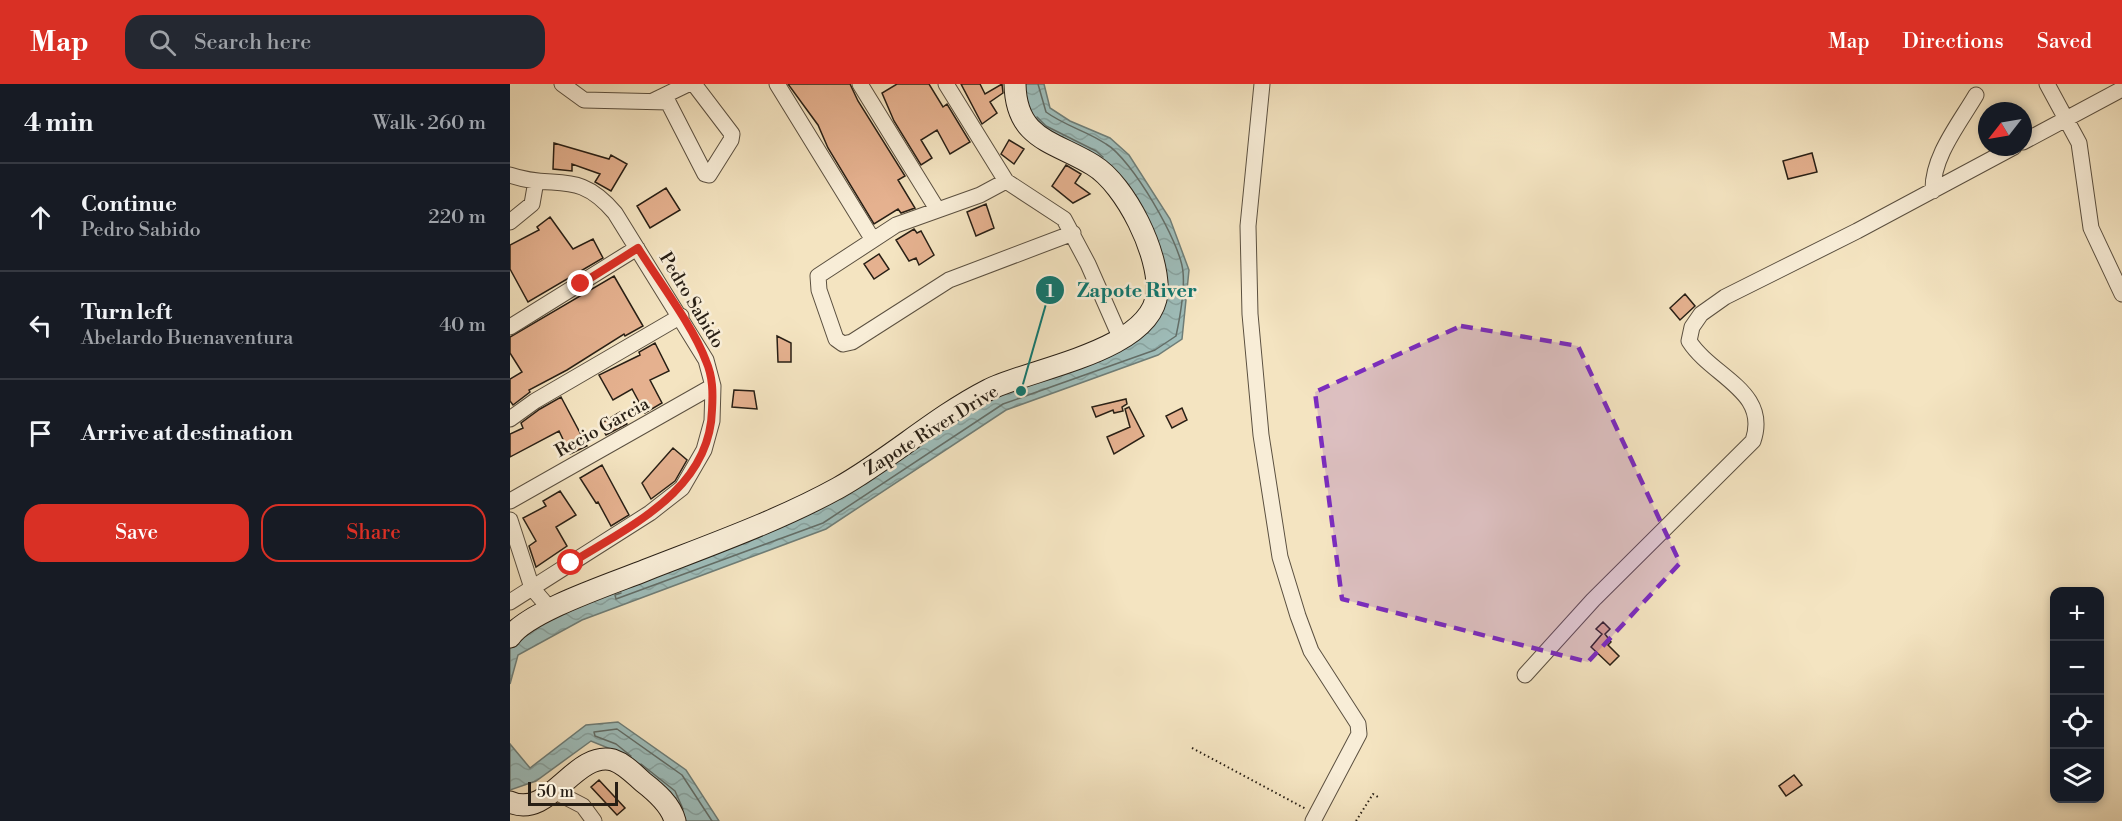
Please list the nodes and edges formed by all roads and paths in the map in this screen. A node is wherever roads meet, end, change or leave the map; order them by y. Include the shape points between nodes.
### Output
1 (561, 84) edge
2 (688, 84) edge
3 (694, 84) edge
4 (777, 84) edge
5 (860, 84) edge
6 (946, 84) edge
7 (1015, 84) edge
8 (1262, 84) edge
9 (2047, 84) edge
10 (2122, 89) edge
11 (1976, 95) dead end
12 (653, 101) junction
13 (2066, 119) junction
14 (2032, 137) edge
15 (1997, 156) edge
16 (510, 175) edge
17 (536, 181) junction
18 (1006, 181) junction
19 (1933, 191) junction
20 (937, 209) junction
21 (510, 222) edge
22 (1073, 233) junction
23 (873, 240) junction
24 (638, 248) junction
25 (2122, 294) edge
26 (681, 316) junction
27 (510, 327) edge
28 (1121, 339) junction
29 (713, 386) junction
30 (510, 419) edge
31 (510, 501) edge
32 (510, 520) edge
33 (532, 588) junction
34 (510, 602) edge
35 (550, 610) junction
36 (510, 637) edge
37 (1525, 675) dead end
38 (1192, 748) dead end
39 (554, 791) junction
40 (1378, 797) dead end
41 (512, 807) edge
42 (1315, 818) edge
43 (594, 821) edge
44 (675, 821) edge
45 (1356, 821) edge

1 - 12 street via 584,100
2 - 12 street
3 - 12 street via 732,136 707,175 671,104
4 - 23 street
5 - 20 street
6 - 18 street
7 - 28 main road, Zapote River Drive via 1024,123 1045,141 1094,166 1112,181 1155,261 1158,283 1154,308 1140,326
8 - 42 street via 1248,226 1250,314 1265,457 1280,557 1298,616 1311,651 1358,724 1359,734
9 - 13 street
10 - 13 street
11 - 19 street via 1940,159 1933,176
13 - 14 street
13 - 25 street via 2079,143 2091,228
15 - 19 street
16 - 17 street, Pedro Sabido
17 - 21 street via 532,204
17 - 24 street, Pedro Sabido via 582,185 602,197
18 - 20 street via 980,195
18 - 22 street via 1050,207
19 - 37 street via 1725,297 1701,314 1689,341 1696,353 1745,394 1756,410 1758,426 1753,441 1593,600
20 - 23 street via 896,225
22 - 23 street via 949,280 863,336 843,344 831,329 818,276
22 - 28 street
24 - 26 street, Pedro Sabido
24 - 27 street
26 - 29 street, Pedro Sabido via 706,360
26 - 30 street
28 - 35 main road, Zapote River Drive via 989,390 871,469 820,497
29 - 31 street, Recio Garcia
29 - 33 street, Pedro Sabido via 712,421 704,450 682,488 650,513
32 - 33 street
33 - 34 street, Pedro Sabido
33 - 35 street
35 - 36 main road, Zapote River Drive via 522,624
38 - 42 path
39 - 41 main road via 529,804
39 - 43 street via 583,806
39 - 44 main road via 591,764 612,760 650,788 672,811
40 - 45 path via 1373,794

